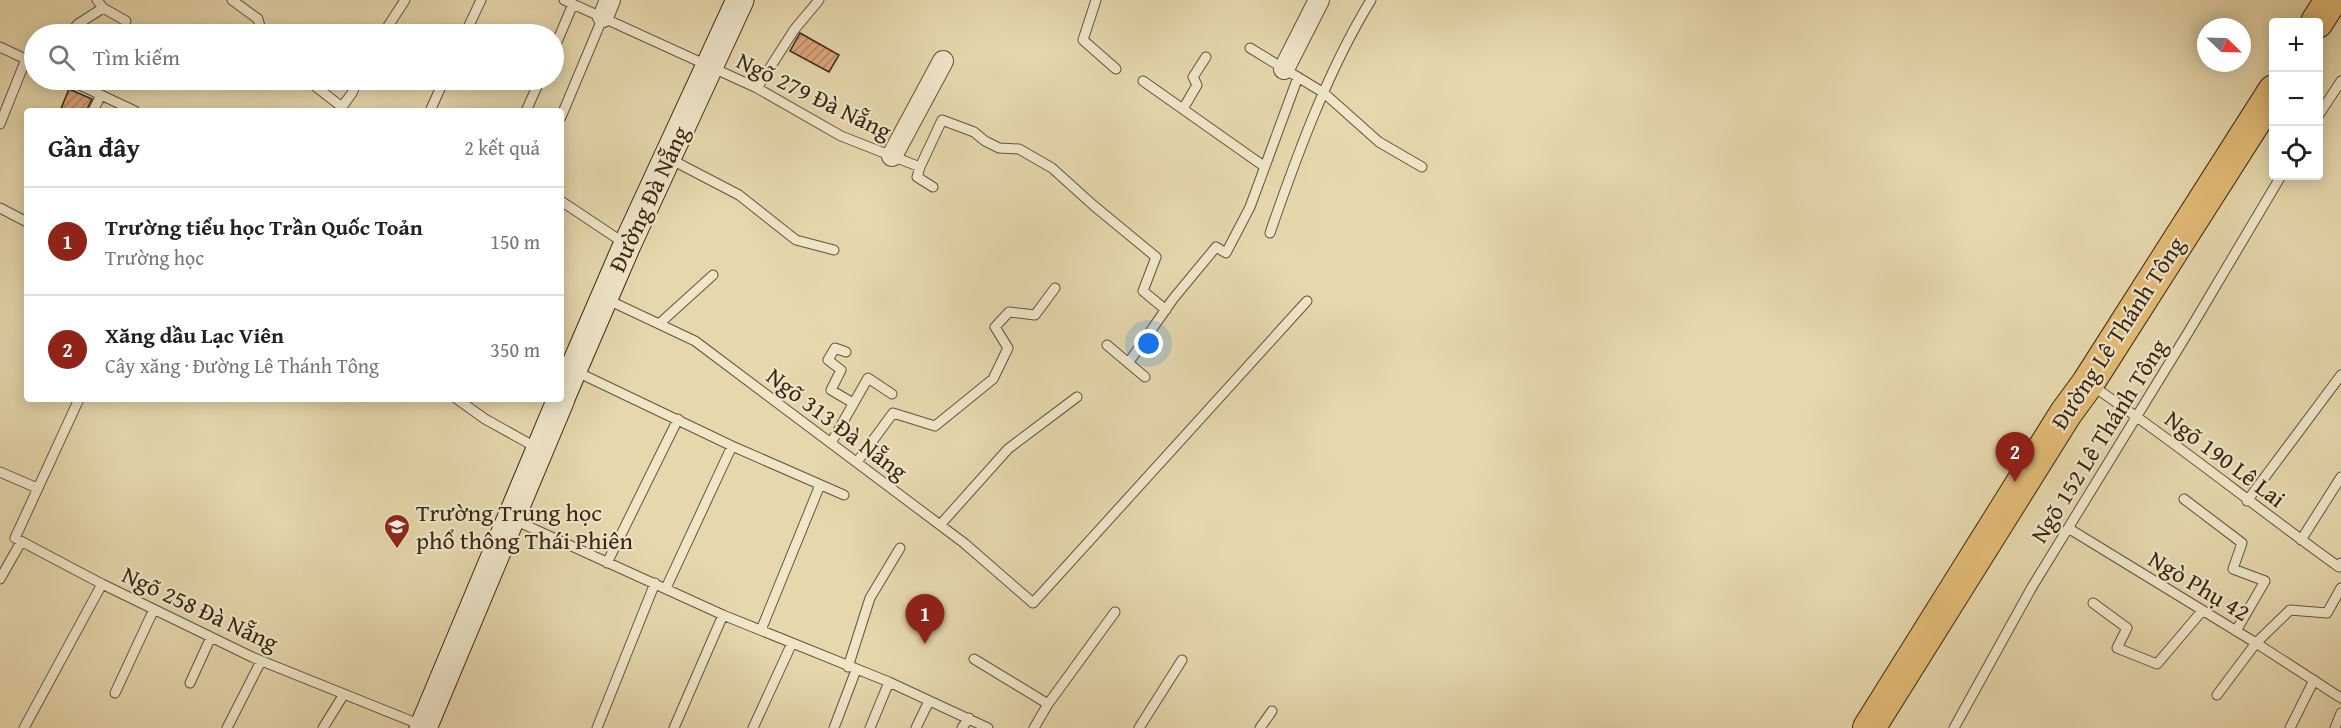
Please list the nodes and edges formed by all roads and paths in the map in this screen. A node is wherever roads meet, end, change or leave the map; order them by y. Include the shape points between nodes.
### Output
1 (232, 0) edge
2 (405, 0) edge
3 (481, 0) edge
4 (740, 0) edge
5 (819, 0) edge
6 (1096, 0) edge
7 (1319, 0) edge
8 (2331, 0) edge
9 (1369, 1) edge
10 (568, 2) edge
11 (100, 4) edge
12 (606, 8) edge
13 (2320, 18) edge
14 (126, 21) dead end
15 (78, 24) edge
16 (259, 24) edge
17 (389, 24) edge
18 (470, 24) edge
19 (561, 24) edge
20 (0, 47) edge
21 (1250, 48) dead end
22 (1206, 57) dead end
23 (24, 58) edge
24 (943, 62) dead end
25 (709, 68) junction
26 (1116, 69) dead end
27 (1291, 73) junction
28 (24, 74) edge
29 (1143, 81) dead end
30 (2341, 81) edge
31 (757, 88) junction
32 (90, 90) edge
33 (319, 90) edge
34 (353, 90) edge
35 (439, 90) edge
36 (535, 90) edge
37 (1323, 93) junction
38 (101, 95) junction
39 (2269, 99) edge
40 (94, 108) edge
41 (129, 108) edge
42 (340, 108) edge
43 (342, 108) edge
44 (431, 108) edge
45 (527, 108) edge
46 (1183, 109) junction
47 (564, 110) edge
48 (2323, 110) edge
49 (0, 124) edge
50 (891, 156) junction
51 (668, 157) junction
52 (920, 167) junction
53 (1265, 167) junction
54 (1422, 167) dead end
55 (2279, 180) edge
56 (933, 187) dead end
57 (564, 203) edge
58 (0, 208) edge
59 (24, 220) edge
60 (1270, 233) dead end
61 (627, 245) junction
62 (834, 250) dead end
63 (713, 275) dead end
64 (1055, 288) dead end
65 (604, 297) junction
66 (1307, 301) dead end
67 (1166, 310) junction
68 (659, 324) junction
69 (1107, 345) dead end
70 (846, 352) dead end
71 (1129, 362) junction
72 (573, 370) junction
73 (2341, 375) edge
74 (1145, 377) dead end
75 (2088, 383) junction
76 (564, 392) edge
77 (891, 394) dead end
78 (1077, 397) dead end
79 (78, 402) edge
80 (461, 402) edge
81 (560, 402) edge
82 (854, 404) junction
83 (2136, 416) junction
84 (678, 419) junction
85 (831, 443) junction
86 (732, 446) junction
87 (539, 449) junction
88 (856, 462) junction
89 (0, 472) edge
90 (2341, 477) edge
91 (820, 485) junction
92 (37, 488) junction
93 (844, 495) dead end
94 (2184, 499) dead end
95 (2247, 501) junction
96 (510, 518) junction
97 (940, 525) junction
98 (2068, 528) junction
99 (2301, 540) junction
100 (21, 542) junction
101 (900, 548) dead end
102 (607, 563) junction
103 (2340, 565) edge
104 (0, 579) edge
105 (655, 583) junction
106 (102, 584) junction
107 (666, 588) junction
108 (2341, 588) edge
109 (2093, 603) dead end
110 (154, 609) junction
111 (2202, 611) junction
112 (1115, 612) dead end
113 (723, 615) junction
114 (761, 630) junction
115 (2236, 631) junction
116 (211, 637) junction
117 (792, 643) junction
118 (2256, 643) junction
119 (974, 659) dead end
120 (1182, 660) dead end
121 (261, 661) junction
122 (852, 668) junction
123 (2314, 680) junction
124 (889, 682) junction
125 (190, 683) dead end
126 (115, 693) dead end
127 (344, 694) junction
128 (2217, 694) dead end
129 (2341, 698) edge
130 (929, 701) junction
131 (1048, 704) junction
132 (1272, 711) dead end
133 (2341, 713) edge
134 (969, 718) junction
135 (423, 727) edge
136 (24, 728) edge
137 (227, 728) edge
138 (323, 728) edge
139 (597, 728) edge
140 (675, 728) edge
141 (753, 728) edge
142 (834, 728) edge
143 (870, 728) edge
144 (916, 728) edge
145 (962, 728) edge
146 (988, 728) edge
147 (1034, 728) edge
148 (1139, 728) edge
149 (1260, 728) edge
150 (1869, 728) edge
151 (1954, 728) edge
152 (2290, 728) edge
153 (2335, 728) edge

1 - 16 lane
2 - 17 lane
3 - 18 lane
4 - 25 main road, Đường Đà Nẵng
5 - 31 lane via 794,30
6 - 26 lane via 1083,40
7 - 27 street
8 - 13 main road
9 - 37 lane
10 - 12 lane, Ngõ 279 Đà Nẵng
10 - 19 lane
11 - 14 lane
11 - 15 lane
12 - 25 lane, Ngõ 279 Đà Nẵng
12 - 47 lane
20 - 23 lane
21 - 27 lane
22 - 46 lane via 1193,77 1197,85
24 - 50 street
25 - 31 lane, Ngõ 279 Đà Nẵng
25 - 51 main road, Đường Đà Nẵng
27 - 37 lane
27 - 53 lane
28 - 49 lane
29 - 46 lane
30 - 48 lane
31 - 50 lane, Ngõ 279 Đà Nẵng via 841,136
32 - 38 lane
33 - 42 lane
34 - 43 lane
35 - 44 lane
36 - 45 lane
37 - 54 lane via 1379,142
37 - 60 lane
38 - 40 lane
38 - 41 lane
39 - 75 main road, Đường Lê Thánh Tông
46 - 53 lane
50 - 52 lane, Ngõ 279 Đà Nẵng
51 - 61 main road, Đường Đà Nẵng
51 - 62 lane via 739,195 796,240
52 - 56 lane via 917,177
52 - 67 lane via 942,120 974,132 999,148 1019,149 1052,168 1156,257 1143,291
53 - 67 lane via 1226,253 1216,247
55 - 83 lane, Ngõ 152 Lê Thánh Tông
57 - 61 lane
58 - 59 lane
61 - 65 main road, Đường Đà Nẵng
63 - 68 lane
64 - 88 lane via 1035,315 1010,312 994,327 1008,348 993,379 935,426 893,413
65 - 68 lane, Ngõ 313 Đà Nẵng
65 - 72 main road, Đường Đà Nẵng
66 - 97 lane, Ngõ 313 Đà Nẵng via 1033,603
67 - 71 lane
68 - 85 lane, Ngõ 313 Đà Nẵng via 694,340
69 - 71 lane
70 - 82 lane via 835,348 828,360 842,370 831,390
71 - 74 lane
72 - 76 main road, Đường Đà Nẵng
72 - 84 lane
73 - 95 lane
75 - 83 lane, Ngõ 190 Lê Lai
75 - 150 main road, Đường Lê Thánh Tông
77 - 82 lane via 868,378
78 - 97 lane via 1008,449
79 - 92 lane
80 - 87 lane
81 - 87 main road, Đường Đà Nẵng
82 - 85 lane
83 - 95 lane, Ngõ 190 Lê Lai
83 - 98 lane, Ngõ 152 Lê Thánh Tông
84 - 86 lane
84 - 102 lane
85 - 88 lane, Ngõ 313 Đà Nẵng
86 - 91 lane
86 - 107 lane
87 - 96 main road, Đường Đà Nẵng
88 - 97 lane, Ngõ 313 Đà Nẵng
89 - 92 lane
90 - 99 lane
91 - 93 lane
91 - 114 lane
92 - 100 lane via 15,538
94 - 115 lane via 2242,543 2234,569 2265,581
95 - 99 lane, Ngõ 190 Lê Lai
96 - 102 lane
96 - 135 main road, Đường Đà Nẵng
98 - 111 lane, Ngò Phụ 42
98 - 151 lane, Ngõ 152 Lê Thánh Tông
99 - 103 lane, Ngõ 190 Lê Lai
100 - 104 lane
100 - 106 lane, Ngõ 258 Đà Nẵng
101 - 122 lane via 870,598
102 - 105 lane
105 - 107 lane
105 - 139 lane
106 - 110 lane, Ngõ 258 Đà Nẵng
106 - 136 lane
107 - 113 lane
108 - 118 lane via 2327,613 2290,610
109 - 111 lane via 2127,628 2117,648 2157,664
110 - 116 lane, Ngõ 258 Đà Nẵng
110 - 126 lane
111 - 115 lane, Ngò Phụ 42
112 - 131 lane
113 - 114 lane
113 - 140 lane
114 - 117 lane
115 - 118 lane, Ngò Phụ 42
116 - 121 lane, Ngõ 258 Đà Nẵng
116 - 125 lane
117 - 122 lane
117 - 141 lane
118 - 123 lane
118 - 128 lane, Ngò Phụ 42
119 - 131 lane
120 - 148 lane
121 - 127 lane, Ngõ 258 Đà Nẵng
121 - 137 lane
122 - 124 lane
122 - 142 lane
123 - 129 lane
123 - 152 lane
124 - 130 lane
124 - 143 lane
127 - 135 lane, Ngõ 258 Đà Nẵng
127 - 138 lane
130 - 134 lane
130 - 144 lane
131 - 147 lane
132 - 149 lane
133 - 153 lane
134 - 145 lane
134 - 146 lane

